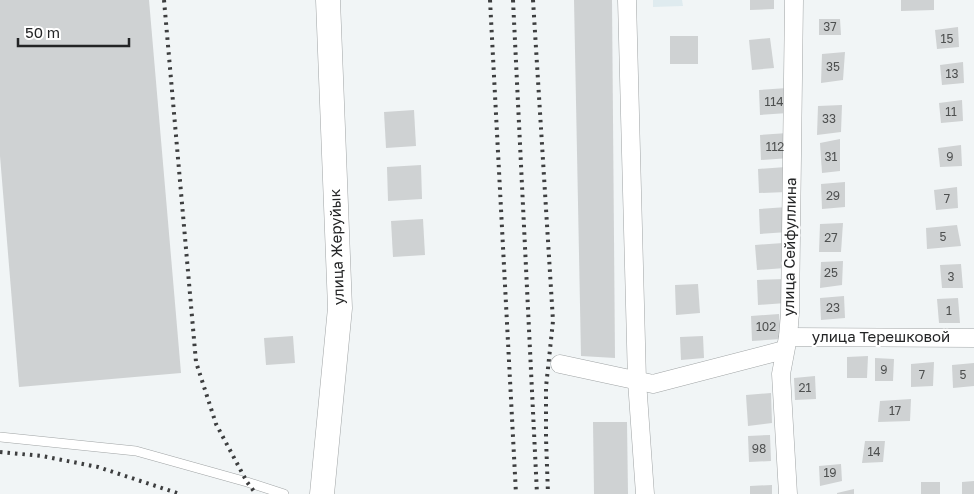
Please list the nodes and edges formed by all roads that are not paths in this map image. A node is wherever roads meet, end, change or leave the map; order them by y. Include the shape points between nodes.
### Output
1 (328, 0) edge
2 (627, 0) edge
3 (794, 0) edge
4 (974, 338) edge
5 (786, 344) junction
6 (560, 364) dead end
7 (637, 381) junction
8 (0, 437) edge
9 (284, 494) edge
10 (322, 494) edge
11 (645, 494) edge
12 (788, 494) edge

1 - 10 street, улица Жеруйык via 340,308
2 - 7 street
3 - 5 street, улица Сейфуллина via 790,313
4 - 5 street, улица Терешковой
5 - 7 street, улица Терешковой via 653,384
5 - 12 street, улица Сейфуллина via 780,374
6 - 7 street, улица Терешковой
7 - 11 street
8 - 9 lane via 136,451

